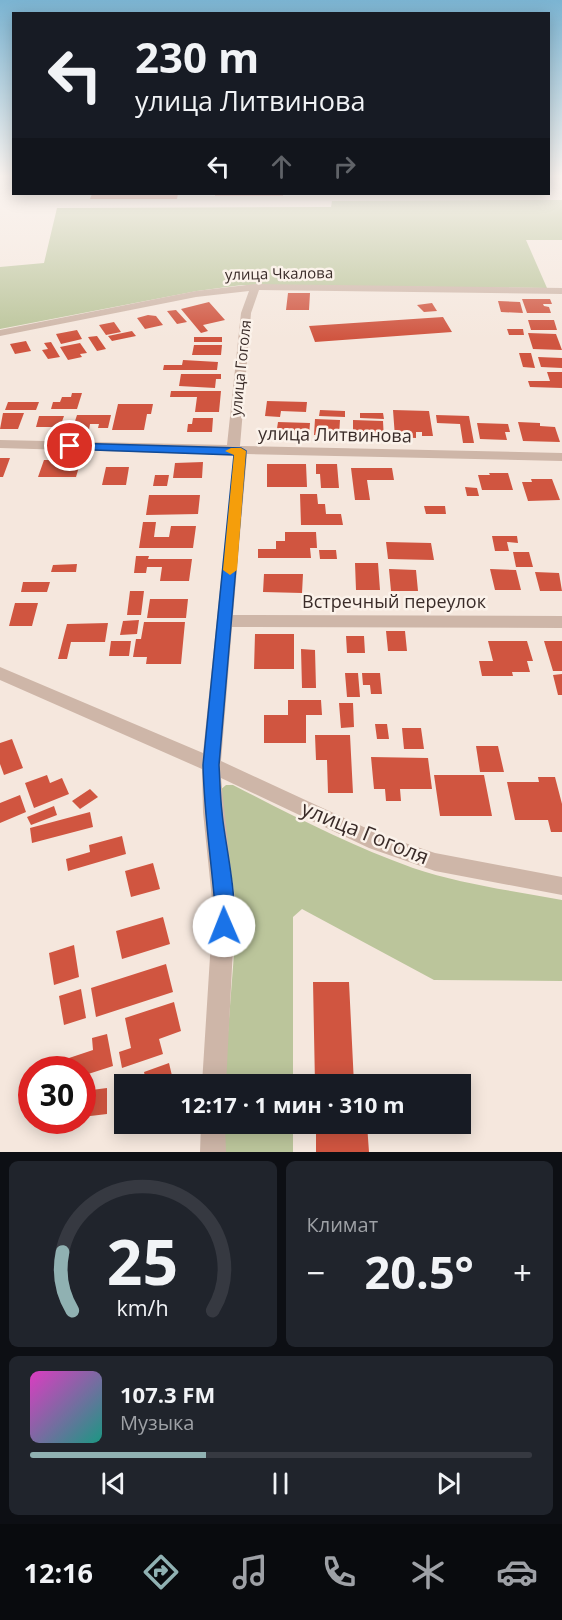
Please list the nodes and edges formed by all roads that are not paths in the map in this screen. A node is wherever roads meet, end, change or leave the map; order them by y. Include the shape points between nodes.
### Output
1 (255, 286) junction
2 (562, 291) edge
3 (0, 333) edge
4 (0, 444) edge
5 (237, 451) junction
6 (562, 457) edge
7 (225, 621) junction
8 (562, 622) edge
9 (0, 673) edge
10 (211, 765) junction
11 (562, 886) edge
12 (215, 1074) edge
13 (213, 1134) edge
14 (213, 1152) edge

1 - 2 street, улица Чкалова
1 - 3 street, улица Чкалова
1 - 5 street, улица Гоголя via 246,313
4 - 5 street, улица Литвинова
5 - 6 street, улица Литвинова
5 - 7 street, улица Гоголя
7 - 8 street, Встречный переулок
7 - 10 street, улица Гоголя
9 - 10 street, улица Гоголя
10 - 11 street, улица Гоголя via 407,854
10 - 12 street, улица Гоголя via 224,909
13 - 14 street

